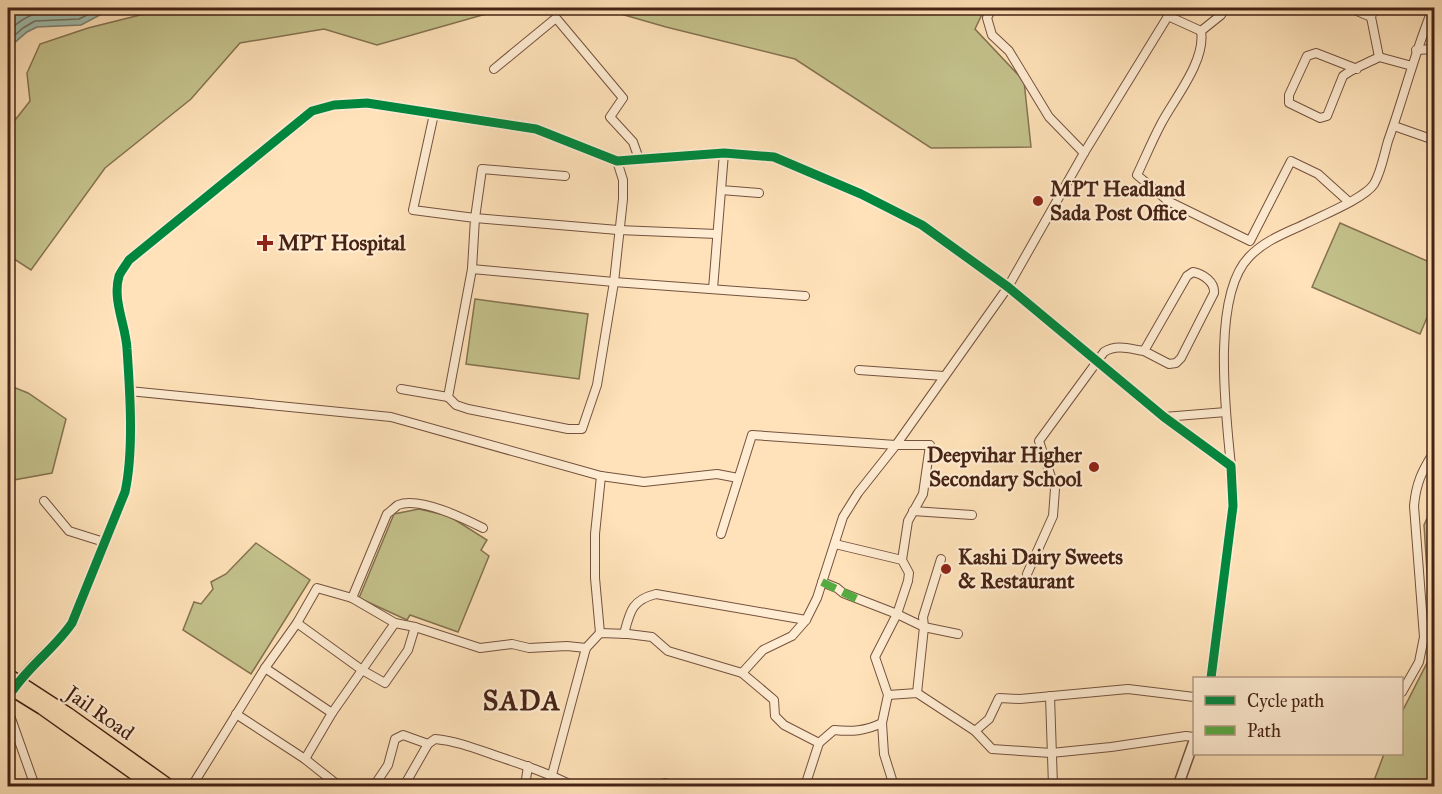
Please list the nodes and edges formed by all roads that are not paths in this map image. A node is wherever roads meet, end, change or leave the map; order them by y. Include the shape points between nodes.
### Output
1 (992, 8) edge
2 (1173, 8) edge
3 (1226, 8) edge
4 (1350, 8) edge
5 (1374, 8) edge
6 (1433, 8) edge
7 (1168, 16) junction
8 (1371, 17) junction
9 (1201, 31) junction
10 (1434, 49) edge
11 (1416, 50) junction
12 (1379, 57) junction
13 (1412, 66) junction
14 (494, 69) dead end
15 (1357, 69) junction
16 (434, 114) junction
17 (1394, 126) junction
18 (1434, 140) edge
19 (724, 153) junction
20 (1084, 153) junction
21 (639, 159) junction
22 (616, 160) junction
23 (565, 176) dead end
24 (721, 190) junction
25 (759, 193) dead end
26 (1349, 202) junction
27 (475, 218) junction
28 (618, 230) junction
29 (717, 234) junction
30 (472, 269) junction
31 (614, 282) junction
32 (1008, 287) junction
33 (712, 289) junction
34 (805, 296) dead end
35 (1144, 351) junction
36 (1097, 362) junction
37 (859, 370) dead end
38 (944, 376) junction
39 (401, 389) dead end
40 (129, 391) junction
41 (448, 397) junction
42 (1226, 412) junction
43 (1164, 417) junction
44 (896, 445) junction
45 (1434, 452) edge
46 (1232, 466) junction
47 (601, 476) junction
48 (738, 478) junction
49 (44, 501) dead end
50 (913, 511) junction
51 (972, 514) dead end
52 (483, 528) dead end
53 (721, 534) dead end
54 (104, 542) junction
55 (835, 544) junction
56 (941, 559) dead end
57 (902, 560) junction
58 (1027, 574) dead end
59 (822, 582) junction
60 (352, 598) junction
61 (897, 614) junction
62 (806, 620) junction
63 (297, 623) junction
64 (395, 623) junction
65 (415, 627) junction
66 (924, 627) junction
67 (600, 633) junction
68 (624, 634) junction
69 (958, 634) dead end
70 (586, 648) junction
71 (265, 668) junction
72 (362, 670) junction
73 (742, 673) junction
74 (8, 675) edge
75 (1211, 677) edge
76 (13, 686) edge
77 (1403, 690) edge
78 (917, 693) junction
79 (888, 695) junction
80 (1050, 696) junction
81 (1193, 697) edge
82 (8, 710) edge
83 (332, 713) junction
84 (236, 714) junction
85 (882, 723) junction
86 (975, 731) junction
87 (1193, 739) edge
88 (1193, 742) edge
89 (819, 743) junction
90 (428, 744) junction
91 (1051, 753) junction
92 (305, 759) junction
93 (528, 766) junction
94 (552, 775) junction
95 (35, 786) edge
96 (152, 786) edge
97 (169, 786) edge
98 (192, 786) edge
99 (339, 786) edge
100 (374, 786) edge
101 (404, 786) edge
102 (525, 786) edge
103 (549, 786) edge
104 (573, 786) edge
105 (653, 786) edge
106 (671, 786) edge
107 (805, 786) edge
108 (894, 786) edge
109 (1053, 786) edge
110 (1178, 786) edge

1 - 20 street via 987,18 992,35 1009,51 1049,117
2 - 7 street
3 - 9 street
4 - 8 street
5 - 8 street
6 - 11 street
7 - 9 street
7 - 20 street
8 - 12 street
9 - 26 street via 1197,60 1137,175 1168,201 1250,241 1291,161 1318,174
10 - 11 street
11 - 13 street
12 - 13 street
12 - 15 street
13 - 17 street
14 - 21 street via 556,18 623,98 610,117 633,142
15 - 15 street via 1343,76 1324,118 1289,103 1289,95 1310,54
16 - 22 street via 536,129
16 - 27 street via 413,210
16 - 40 street via 367,103 312,111 129,260 119,275 117,294 127,346
17 - 18 street
17 - 26 street via 1374,184
19 - 21 street
19 - 24 street
19 - 32 street via 774,157 861,194 922,225
20 - 32 street
21 - 22 street
22 - 28 street via 623,180
23 - 27 street via 482,169
24 - 25 street
24 - 29 street
26 - 42 street via 1264,243 1247,259 1236,278 1228,307 1224,342
27 - 28 street
27 - 30 street
28 - 29 street
28 - 31 street
29 - 33 street
30 - 31 street
30 - 41 street
31 - 33 street
31 - 41 street via 597,385 582,429 468,410
32 - 36 street
32 - 38 street
33 - 34 street
35 - 35 street via 1187,276 1198,273 1211,282 1214,293 1181,358 1169,364
35 - 36 street via 1112,347
36 - 43 street
36 - 58 street via 1039,441 1055,489 1053,516
37 - 38 street
38 - 44 street
39 - 41 street
40 - 47 street via 391,417
40 - 54 street via 129,472
42 - 43 street
42 - 46 street
43 - 46 street
44 - 48 street via 752,435
44 - 50 street via 930,445 923,494
44 - 55 street via 843,517
45 - 77 street via 1416,487 1414,506 1424,637 1419,662
46 - 75 street via 1233,506
47 - 48 street via 644,482 717,474
47 - 67 street via 595,534
48 - 53 street
49 - 54 street via 69,531
50 - 51 street
50 - 57 street
52 - 60 street via 452,513 415,504 398,505 387,514
54 - 76 street via 72,623
55 - 57 street
55 - 59 street
56 - 66 street via 923,617
57 - 61 street via 909,573
59 - 61 street
59 - 62 street
60 - 63 street via 317,588
60 - 64 street
61 - 66 street
61 - 79 street via 875,657
62 - 68 street via 656,594 643,597 629,613
62 - 73 street via 792,636 763,650
63 - 71 street
63 - 72 street
64 - 65 street
64 - 72 street
65 - 70 street via 480,648 512,644 529,648
65 - 72 street via 408,650 385,683
66 - 69 street
66 - 78 street
67 - 68 street
67 - 70 street
68 - 73 street via 652,637 668,651
70 - 94 street
71 - 83 street
71 - 84 street
72 - 83 street
73 - 89 street via 774,700 775,716 784,725
74 - 76 main road, Jail Road
76 - 96 main road, Jail Road
76 - 97 main road, Jail Road via 75,718
78 - 79 street
78 - 86 street
79 - 85 street
80 - 81 street via 1128,689
80 - 86 street via 999,698 989,718
80 - 91 street
82 - 95 street
83 - 92 street
84 - 92 street
84 - 98 street
85 - 89 street via 854,732 834,730
85 - 108 street via 884,754
86 - 91 street via 992,749
87 - 91 street via 1186,736
88 - 110 street
89 - 107 street
90 - 93 street via 435,739 453,741
90 - 100 street via 403,735 395,740 388,765
90 - 101 street
91 - 109 street
92 - 99 street
93 - 94 street
93 - 102 street
94 - 103 street
94 - 104 street
105 - 106 street

